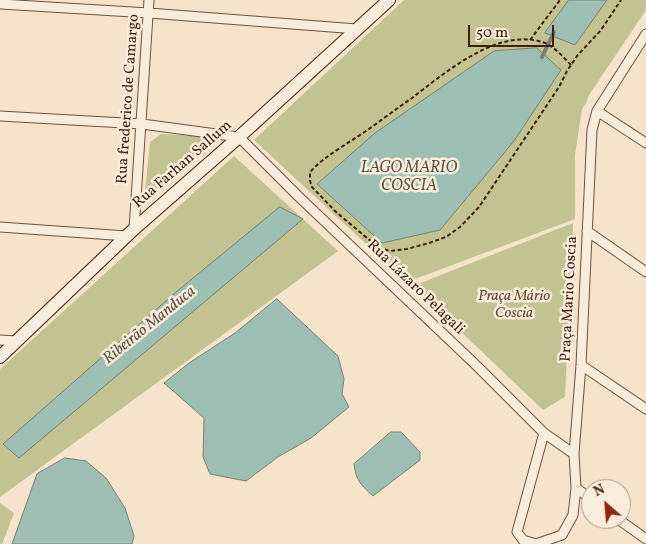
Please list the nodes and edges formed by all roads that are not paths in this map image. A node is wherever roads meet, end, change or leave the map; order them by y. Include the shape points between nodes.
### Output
1 (149, 0) edge
2 (389, 0) edge
3 (0, 4) edge
4 (149, 13) junction
5 (357, 29) junction
6 (646, 34) edge
7 (597, 111) junction
8 (0, 116) edge
9 (142, 124) junction
10 (239, 137) junction
11 (646, 143) edge
12 (0, 227) edge
13 (587, 232) junction
14 (131, 233) junction
15 (646, 272) edge
16 (0, 340) edge
17 (17, 341) junction
18 (0, 356) edge
19 (581, 365) junction
20 (646, 409) edge
21 (544, 433) junction
22 (574, 454) junction
23 (576, 488) junction
24 (581, 492) edge
25 (631, 528) edge
26 (646, 539) edge
27 (536, 544) edge

1 - 4 street, Rua frederico de Camargo
2 - 5 main road, Rua Farhan Sallum
3 - 4 street
4 - 5 street
4 - 9 street, Rua frederico de Camargo
5 - 10 main road, Rua Farhan Sallum
6 - 7 street
7 - 11 street
7 - 13 street, Praça Mario Coscia via 592,130
8 - 9 street
9 - 10 street
9 - 14 street, Rua frederico de Camargo
10 - 14 main road, Rua Farhan Sallum
10 - 21 street, Rua Lázaro Pelagali
12 - 14 street
13 - 15 street
13 - 19 street, Praça Mario Coscia
14 - 17 main road, Rua Farhan Sallum
16 - 17 street
17 - 18 main road, Rua Farhan Sallum
19 - 20 street
19 - 22 street, Praça Mario Coscia
21 - 22 street, Rua Lázaro Pelagali
21 - 27 street via 517,532 523,540
22 - 23 street, Praça Mario Coscia
23 - 24 street
23 - 27 street, Praça Mario Coscia via 573,515 562,536
25 - 26 street

